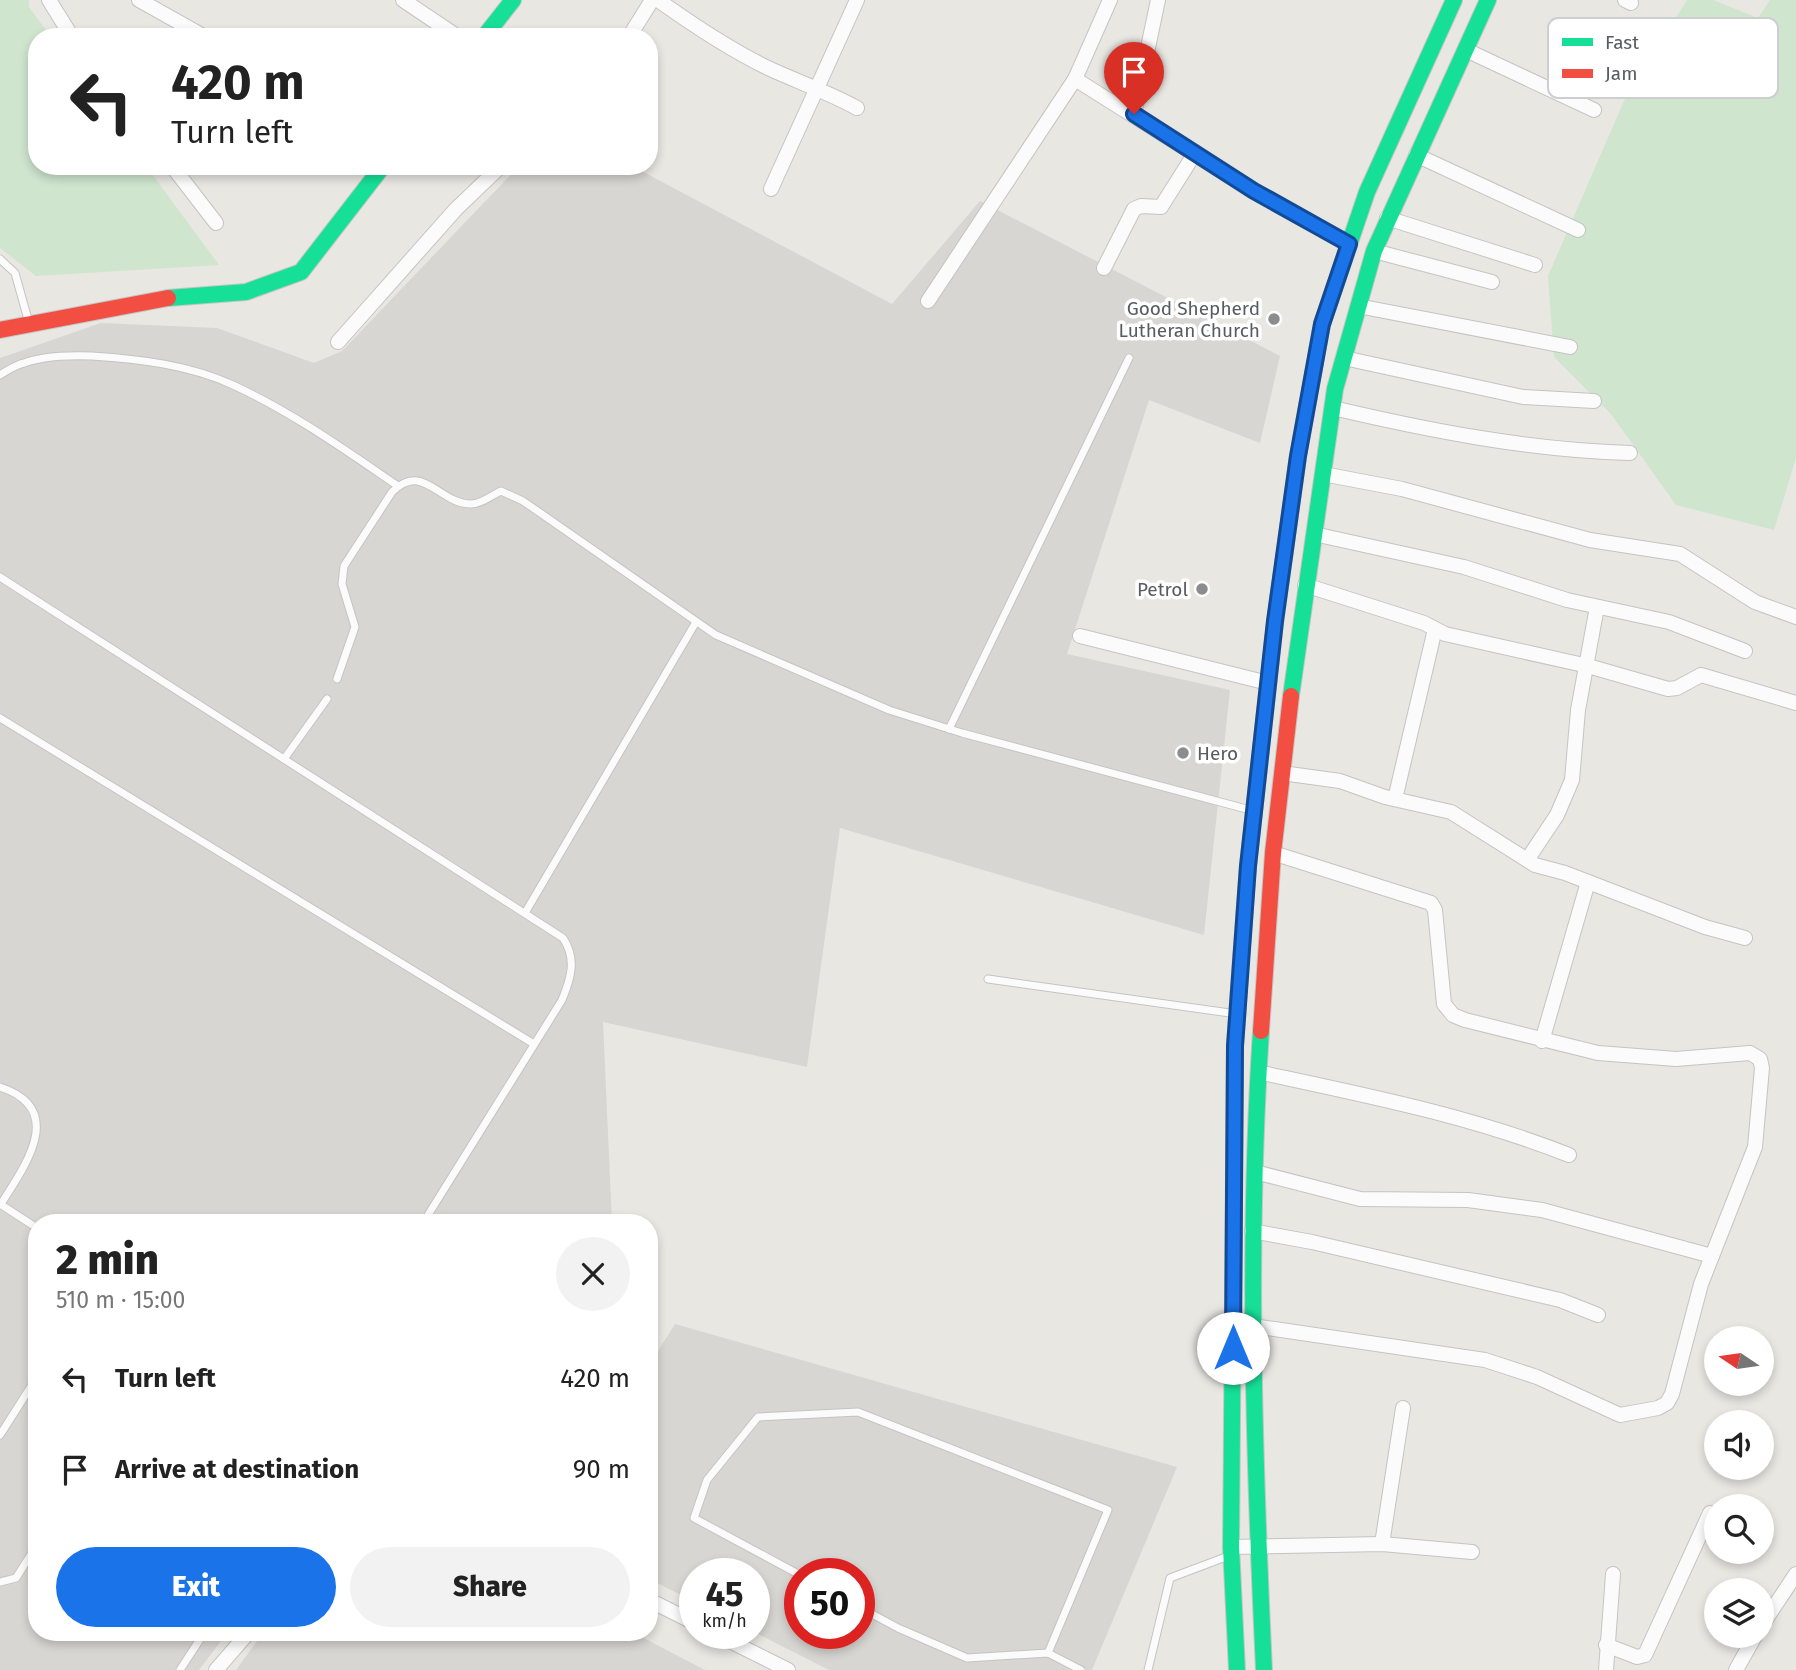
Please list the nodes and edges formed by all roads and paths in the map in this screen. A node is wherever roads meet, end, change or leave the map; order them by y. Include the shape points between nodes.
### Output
1 (49, 0) edge
2 (139, 0) edge
3 (403, 0) edge
4 (513, 0) edge
5 (655, 0) edge
6 (856, 0) edge
7 (1110, 0) edge
8 (1158, 0) edge
9 (1454, 0) edge
10 (1488, 0) edge
11 (66, 28) edge
12 (189, 28) edge
13 (445, 28) edge
14 (491, 28) edge
15 (635, 28) edge
16 (1466, 50) junction
17 (1076, 79) junction
18 (818, 87) junction
19 (1548, 88) edge
20 (1568, 98) edge
21 (857, 108) dead end
22 (1594, 110) dead end
23 (1134, 114) junction
24 (1195, 153) junction
25 (1416, 155) junction
26 (179, 175) edge
27 (376, 175) edge
28 (491, 175) edge
29 (771, 189) dead end
30 (1387, 218) junction
31 (216, 223) dead end
32 (1578, 230) dead end
33 (1349, 244) junction
34 (1374, 251) junction
35 (0, 259) edge
36 (1535, 265) dead end
37 (1104, 268) dead end
38 (1492, 282) dead end
39 (928, 301) dead end
40 (1358, 306) junction
41 (29, 324) junction
42 (1, 327) edge
43 (338, 342) dead end
44 (1570, 347) dead end
45 (1129, 358) dead end
46 (1344, 358) junction
47 (0, 376) edge
48 (1594, 401) dead end
49 (1333, 408) junction
50 (1630, 453) dead end
51 (1323, 474) junction
52 (398, 486) junction
53 (1288, 531) junction
54 (1314, 534) junction
55 (0, 577) edge
56 (1305, 585) junction
57 (1597, 607) junction
58 (1796, 617) edge
59 (696, 622) junction
60 (1435, 629) junction
61 (1080, 636) dead end
62 (1745, 651) dead end
63 (1588, 666) junction
64 (337, 678) dead end
65 (1268, 683) junction
66 (327, 699) dead end
67 (1796, 703) edge
68 (0, 718) edge
69 (949, 729) junction
70 (284, 759) junction
71 (1259, 771) junction
72 (1282, 773) junction
73 (1395, 799) junction
74 (1254, 811) junction
75 (1273, 853) junction
76 (1527, 860) junction
77 (1588, 882) junction
78 (525, 914) junction
79 (1745, 938) dead end
80 (988, 979) dead end
81 (1237, 1014) junction
82 (1542, 1041) junction
83 (534, 1044) junction
84 (1258, 1072) junction
85 (0, 1087) edge
86 (1256, 1110) junction
87 (1235, 1112) junction
88 (1569, 1155) dead end
89 (1255, 1172) junction
90 (0, 1204) edge
91 (429, 1214) edge
92 (28, 1222) edge
93 (1252, 1231) junction
94 (1712, 1256) junction
95 (1598, 1315) dead end
96 (1233, 1323) junction
97 (1253, 1326) junction
98 (28, 1391) edge
99 (1403, 1408) dead end
100 (0, 1435) edge
101 (1232, 1497) junction
102 (1256, 1498) junction
103 (1704, 1526) edge
104 (1382, 1544) junction
105 (1472, 1552) dead end
106 (1259, 1553) junction
107 (1232, 1555) junction
108 (28, 1559) edge
109 (784, 1566) edge
110 (1613, 1574) dead end
111 (1796, 1574) edge
112 (0, 1582) edge
113 (658, 1604) edge
114 (1774, 1607) edge
115 (679, 1615) edge
116 (875, 1616) edge
117 (199, 1641) edge
118 (241, 1641) edge
119 (1606, 1645) junction
120 (1748, 1648) edge
121 (746, 1649) edge
122 (1048, 1653) junction
123 (180, 1670) edge
124 (216, 1670) edge
125 (788, 1670) edge
126 (1081, 1670) edge
127 (1148, 1670) edge
128 (1237, 1670) edge
129 (1265, 1670) edge
130 (1606, 1670) edge
131 (1736, 1670) edge

1 - 11 street
2 - 12 street
3 - 13 street
4 - 14 main road
5 - 15 street
5 - 18 street via 769,69
6 - 18 street
7 - 17 street
8 - 23 street
9 - 33 main road via 1367,192
10 - 16 main road
16 - 19 street
16 - 25 main road
17 - 23 street
17 - 39 street
18 - 21 street
18 - 29 street
20 - 22 street
23 - 24 street
24 - 33 street
24 - 37 street via 1161,208 1134,209
25 - 30 main road
25 - 32 street
26 - 31 street
27 - 41 main road via 302,272 246,292 148,300
28 - 43 street
30 - 34 main road
30 - 36 street
33 - 53 main road via 1322,324
34 - 38 street
34 - 40 main road
35 - 41 lane via 15,273
40 - 44 street
40 - 46 main road
41 - 42 main road
45 - 69 lane
46 - 48 street via 1523,397
46 - 49 main road
47 - 52 lane via 11,367 59,355 128,358 180,367 232,384
49 - 50 street via 1504,443
49 - 51 main road
51 - 54 main road
51 - 58 street via 1402,489 1590,540 1681,554 1755,602
52 - 59 lane via 411,479 421,481 473,504 501,491 513,495
52 - 64 lane via 344,566 342,584 355,627
53 - 54 main road
53 - 65 main road
54 - 56 main road
54 - 57 street via 1464,567
55 - 70 lane
56 - 60 street
56 - 72 main road
57 - 62 street via 1669,622
57 - 63 street
59 - 69 lane via 716,635 889,710
59 - 78 lane
60 - 63 street
60 - 73 street
61 - 65 street
63 - 67 street via 1668,689 1701,675
63 - 76 street via 1578,710 1572,780 1557,814
65 - 71 main road
66 - 70 lane
68 - 83 lane
69 - 74 lane
70 - 78 lane
71 - 72 main road
71 - 74 main road
72 - 73 street via 1340,781
72 - 75 main road
73 - 76 street via 1451,812
74 - 81 main road
75 - 82 street via 1431,903 1444,1004 1465,1020
75 - 84 main road
76 - 77 street
77 - 79 street via 1705,928
77 - 82 street
78 - 83 lane via 562,938 572,958 562,1000
80 - 81 lane
81 - 87 main road
82 - 94 street via 1598,1053 1676,1059 1750,1053 1760,1059 1758,1135
83 - 91 lane
84 - 86 main road
84 - 88 street via 1497,1127
85 - 90 lane via 25,1102 36,1127 33,1154
86 - 87 main road
86 - 89 main road
87 - 96 main road
89 - 93 main road
89 - 94 street via 1360,1199 1468,1200 1542,1210
90 - 92 lane
93 - 95 street via 1560,1300
93 - 97 main road
94 - 97 street via 1672,1394 1658,1408 1630,1415 1620,1415 1537,1377 1485,1360
96 - 97 street
96 - 101 main road
97 - 102 main road
98 - 100 lane
99 - 104 street
101 - 102 main road
101 - 107 main road
102 - 106 main road
103 - 119 street via 1645,1656
104 - 105 street
104 - 106 street
106 - 107 main road
106 - 129 main road
107 - 127 lane via 1170,1578
107 - 128 main road
108 - 112 lane via 16,1578
109 - 122 lane via 694,1518 707,1480 758,1417 858,1412 1108,1510
110 - 119 street
111 - 114 street
113 - 115 street
116 - 122 lane via 967,1658
117 - 123 lane
118 - 124 street
119 - 130 street
120 - 131 street
121 - 125 street
122 - 126 lane

